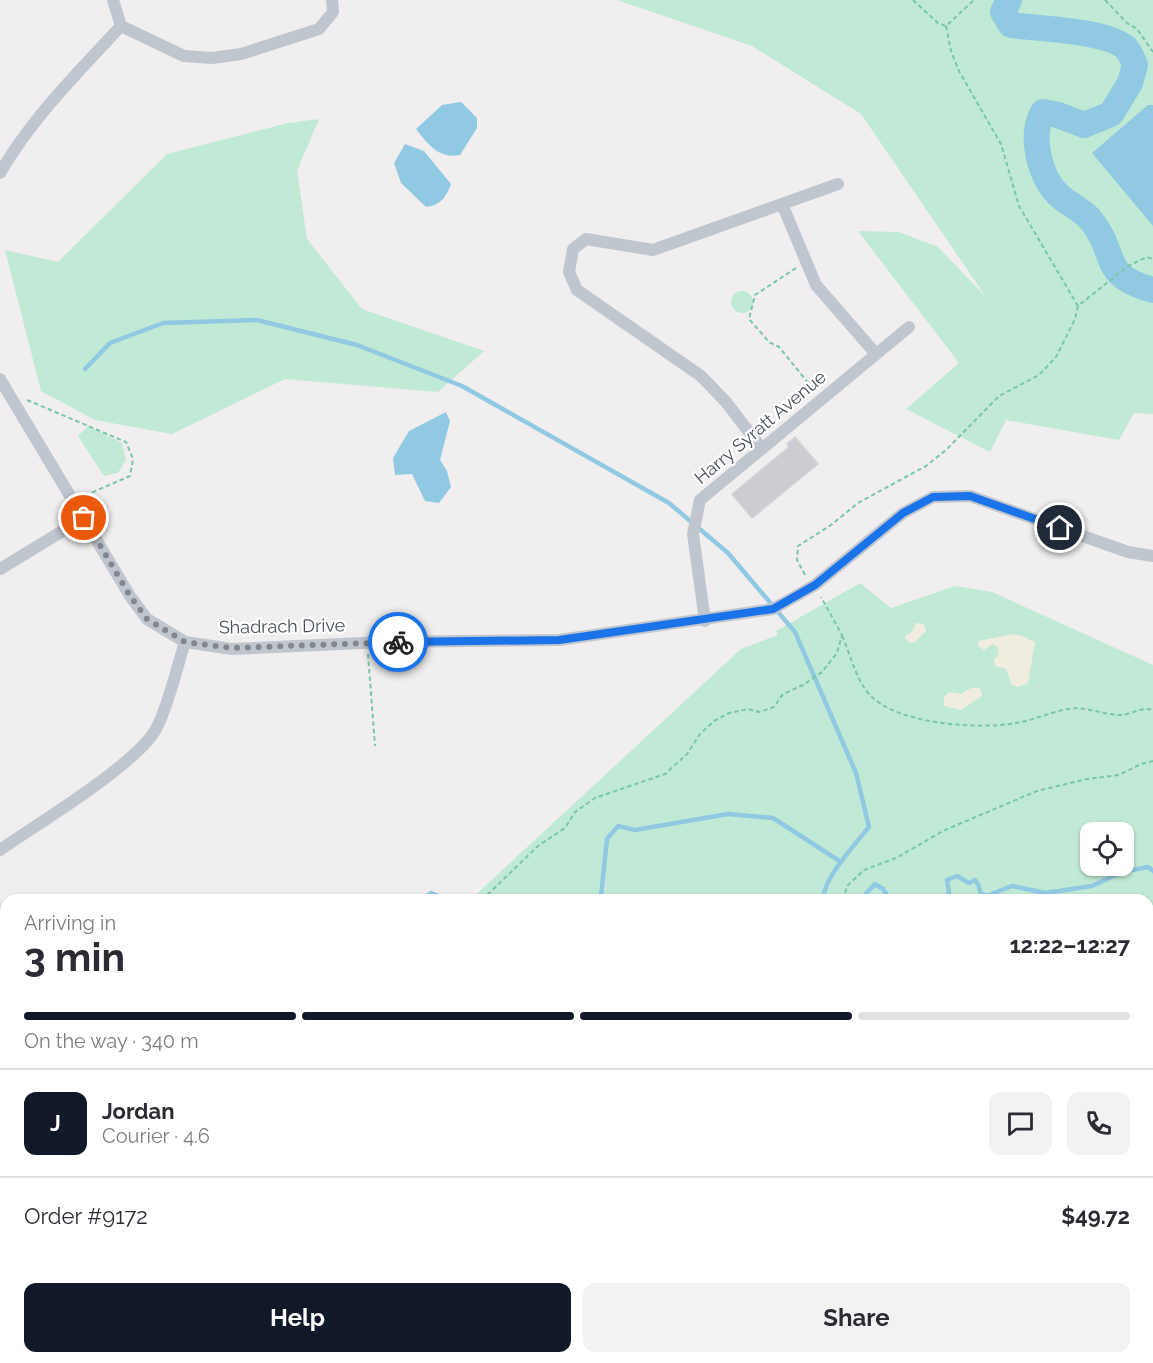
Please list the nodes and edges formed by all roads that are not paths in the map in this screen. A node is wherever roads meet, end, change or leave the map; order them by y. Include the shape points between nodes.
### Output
1 (113, 0) edge
2 (332, 0) edge
3 (122, 26) junction
4 (0, 173) edge
5 (838, 184) dead end
6 (782, 204) junction
7 (909, 327) dead end
8 (876, 354) junction
9 (0, 379) edge
10 (762, 449) junction
11 (84, 518) junction
12 (1153, 556) edge
13 (0, 569) edge
14 (705, 621) junction
15 (185, 642) junction
16 (0, 850) edge

1 - 3 street
2 - 3 street via 333,12 319,29 242,54 212,58 184,56
3 - 4 street via 61,89
5 - 6 street
6 - 8 street via 816,285
6 - 10 street via 652,250 586,239 573,249 569,272 576,290 701,376
7 - 8 street, Harry Syratt Avenue
8 - 10 street, Harry Syratt Avenue
9 - 11 street, Shadrach Drive
10 - 14 street, Harry Syratt Avenue via 700,500 693,534
11 - 13 street
11 - 15 street, Shadrach Drive via 147,619
12 - 14 street, Shadrach Drive via 1128,552 970,496 933,497 903,513 815,585 773,609
14 - 15 street, Shadrach Drive via 559,640 232,648
15 - 16 street via 156,729 141,748

